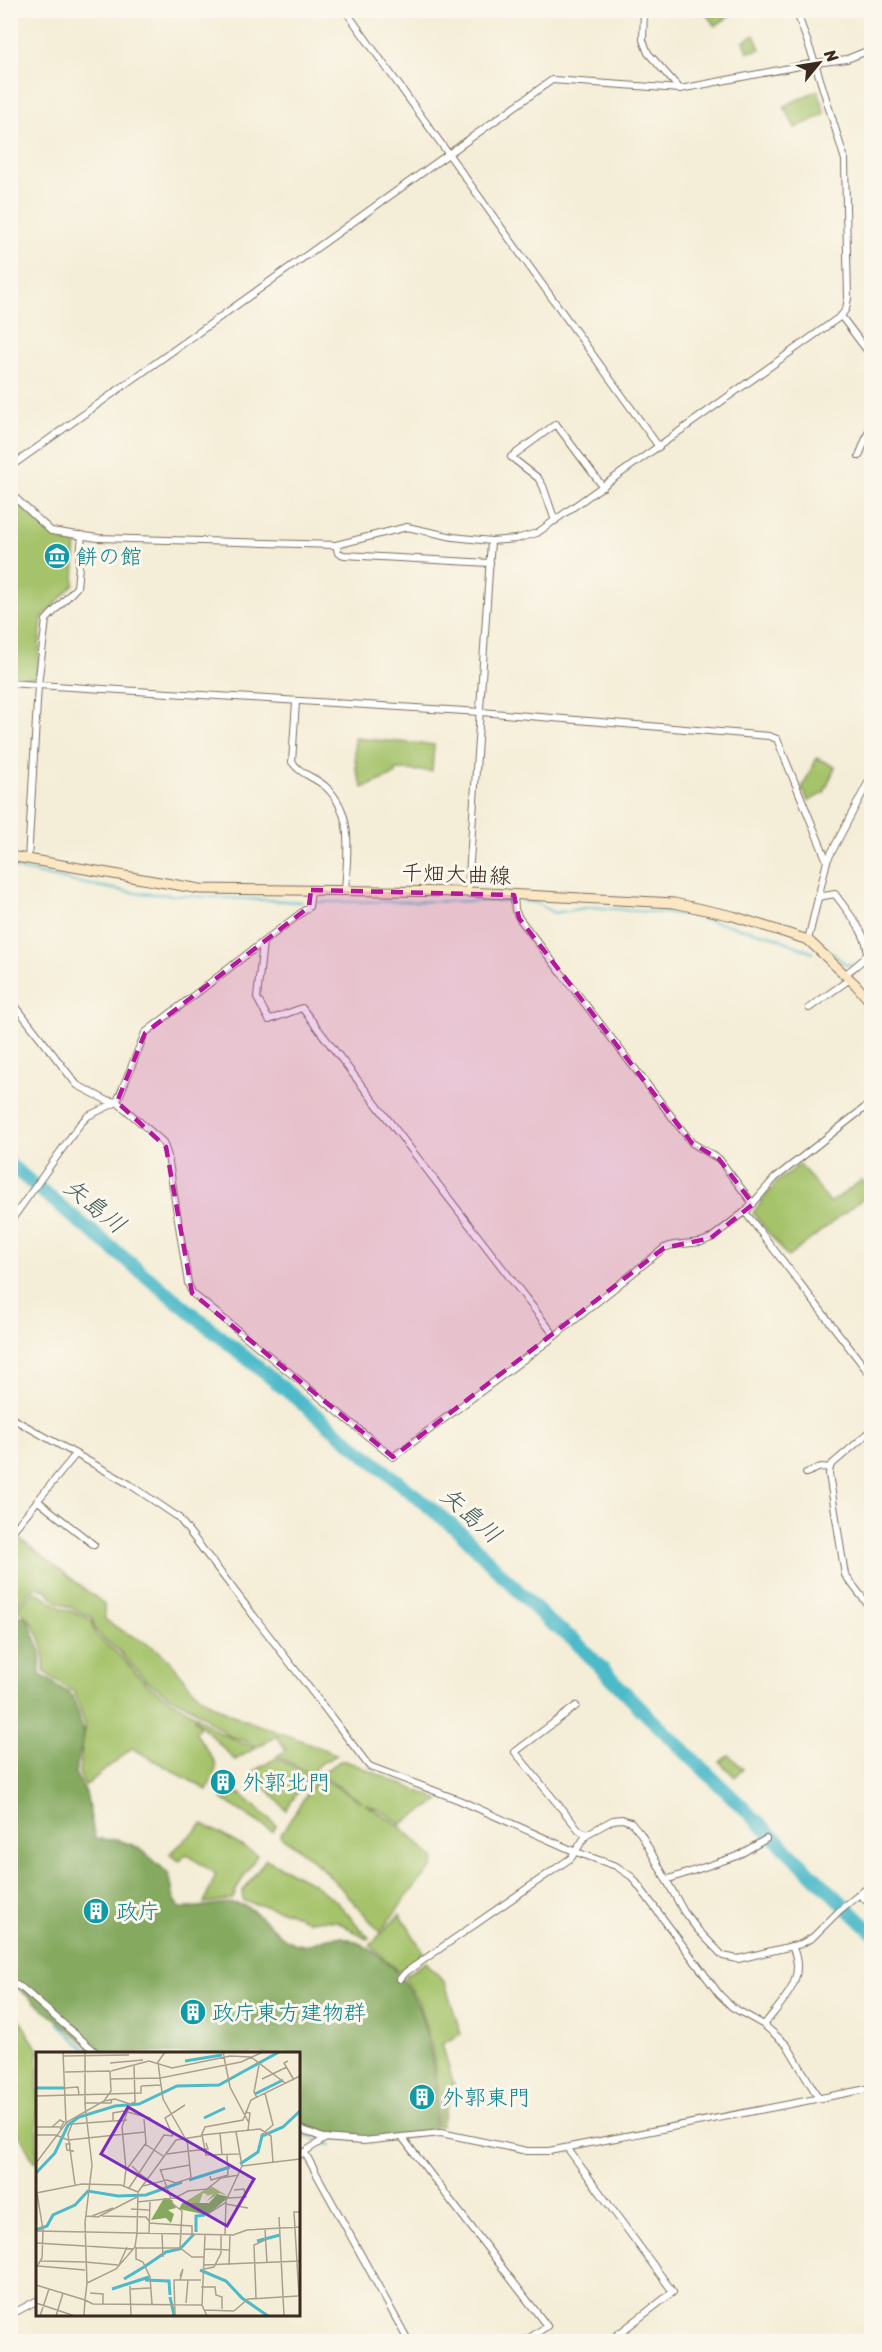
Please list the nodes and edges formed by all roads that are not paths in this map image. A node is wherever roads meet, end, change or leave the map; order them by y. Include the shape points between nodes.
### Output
1 (345, 10) edge
2 (644, 10) edge
3 (796, 10) edge
4 (872, 49) edge
5 (815, 63) junction
6 (680, 89) junction
7 (447, 154) junction
8 (841, 316) junction
9 (872, 357) edge
10 (872, 423) edge
11 (659, 447) junction
12 (859, 456) dead end
13 (10, 467) edge
14 (603, 487) junction
15 (10, 493) edge
16 (555, 521) junction
17 (82, 535) junction
18 (491, 541) junction
19 (336, 545) junction
20 (490, 563) junction
21 (10, 683) edge
22 (38, 685) junction
23 (296, 702) junction
24 (481, 712) junction
25 (872, 775) edge
26 (10, 856) edge
27 (28, 860) junction
28 (826, 861) junction
29 (311, 890) junction
30 (345, 891) junction
31 (468, 892) junction
32 (514, 895) junction
33 (818, 897) junction
34 (808, 940) junction
35 (263, 942) junction
36 (849, 974) junction
37 (10, 999) edge
38 (872, 1004) edge
39 (809, 1008) dead end
40 (117, 1102) junction
41 (872, 1102) edge
42 (753, 1203) junction
43 (745, 1212) junction
44 (10, 1222) edge
45 (555, 1336) junction
46 (872, 1377) edge
47 (10, 1417) edge
48 (872, 1430) edge
49 (76, 1454) junction
50 (830, 1468) junction
51 (806, 1473) dead end
52 (38, 1501) junction
53 (10, 1534) edge
54 (93, 1545) dead end
55 (872, 1610) edge
56 (576, 1706) dead end
57 (587, 1834) junction
58 (766, 1839) dead end
59 (576, 1852) junction
60 (666, 1880) junction
61 (872, 1884) edge
62 (859, 1894) junction
63 (872, 1906) edge
64 (792, 1946) junction
65 (400, 1979) dead end
66 (10, 1983) edge
67 (764, 2025) junction
68 (96, 2052) edge
69 (872, 2088) edge
70 (818, 2097) junction
71 (300, 2129) edge
72 (402, 2137) junction
73 (327, 2138) junction
74 (568, 2149) junction
75 (302, 2154) edge
76 (36, 2301) edge
77 (10, 2314) edge
78 (409, 2342) edge
79 (530, 2342) edge
80 (608, 2342) edge

1 - 7 street
2 - 6 street via 643,40 648,53
3 - 5 street
4 - 5 street via 848,59
5 - 6 street
5 - 8 street via 845,160 848,298
6 - 7 street via 552,80
7 - 11 street
7 - 13 street
8 - 9 street
8 - 11 street
10 - 12 street
11 - 14 street
14 - 16 street
14 - 16 street via 556,424 511,457 538,478
15 - 17 street via 51,531
16 - 18 street via 537,533
17 - 19 street
17 - 22 street via 77,587 46,620
18 - 19 street via 408,527
18 - 20 street
19 - 20 street via 338,553 344,555
20 - 24 street
21 - 22 street
22 - 23 street
22 - 27 street
23 - 24 street
23 - 30 street via 292,762 300,772 329,790 347,824
24 - 28 street via 777,739
24 - 31 street
25 - 28 street
26 - 27 main road, 千畑大曲線
27 - 29 main road, 千畑大曲線 via 200,889
28 - 33 street
29 - 30 main road, 千畑大曲線
29 - 35 street via 309,907
30 - 31 main road, 千畑大曲線
31 - 32 main road, 千畑大曲線
32 - 34 main road, 千畑大曲線 via 674,903 733,916
32 - 42 street via 519,918 685,1134 698,1148 719,1159
33 - 34 street
33 - 36 street via 835,894 864,935 866,955
34 - 36 main road, 千畑大曲線
35 - 40 street via 145,1033
35 - 45 street via 257,998 269,1020 302,1008
36 - 38 main road, 千畑大曲線
36 - 39 street
37 - 40 street via 77,1085
40 - 44 street via 84,1120
40 - 45 street via 166,1147 192,1293 393,1457
41 - 42 street via 775,1178
42 - 43 street
43 - 45 street via 711,1238 664,1248
43 - 46 street
47 - 49 street
48 - 50 street
49 - 52 street
49 - 59 street via 178,1517 369,1766 459,1800
50 - 51 street
50 - 55 street via 844,1575
52 - 53 street
52 - 54 street
56 - 57 street via 515,1752 579,1830
57 - 59 street
57 - 60 street via 613,1820 631,1822
58 - 60 street via 737,1856
59 - 65 street
59 - 67 street via 632,1876 719,1994 732,2007
60 - 64 street via 684,1912 723,1956 738,1959
61 - 62 street
62 - 63 street
62 - 64 street via 813,1937
64 - 67 street via 797,1979
66 - 68 street via 22,1988
67 - 70 street via 787,2045
69 - 70 street
70 - 74 street
71 - 73 street
72 - 73 street via 363,2141
72 - 74 street via 441,2133 527,2151
72 - 79 street via 547,2326 528,2339
73 - 75 street
74 - 80 street via 674,2292
75 - 78 street
76 - 77 street

